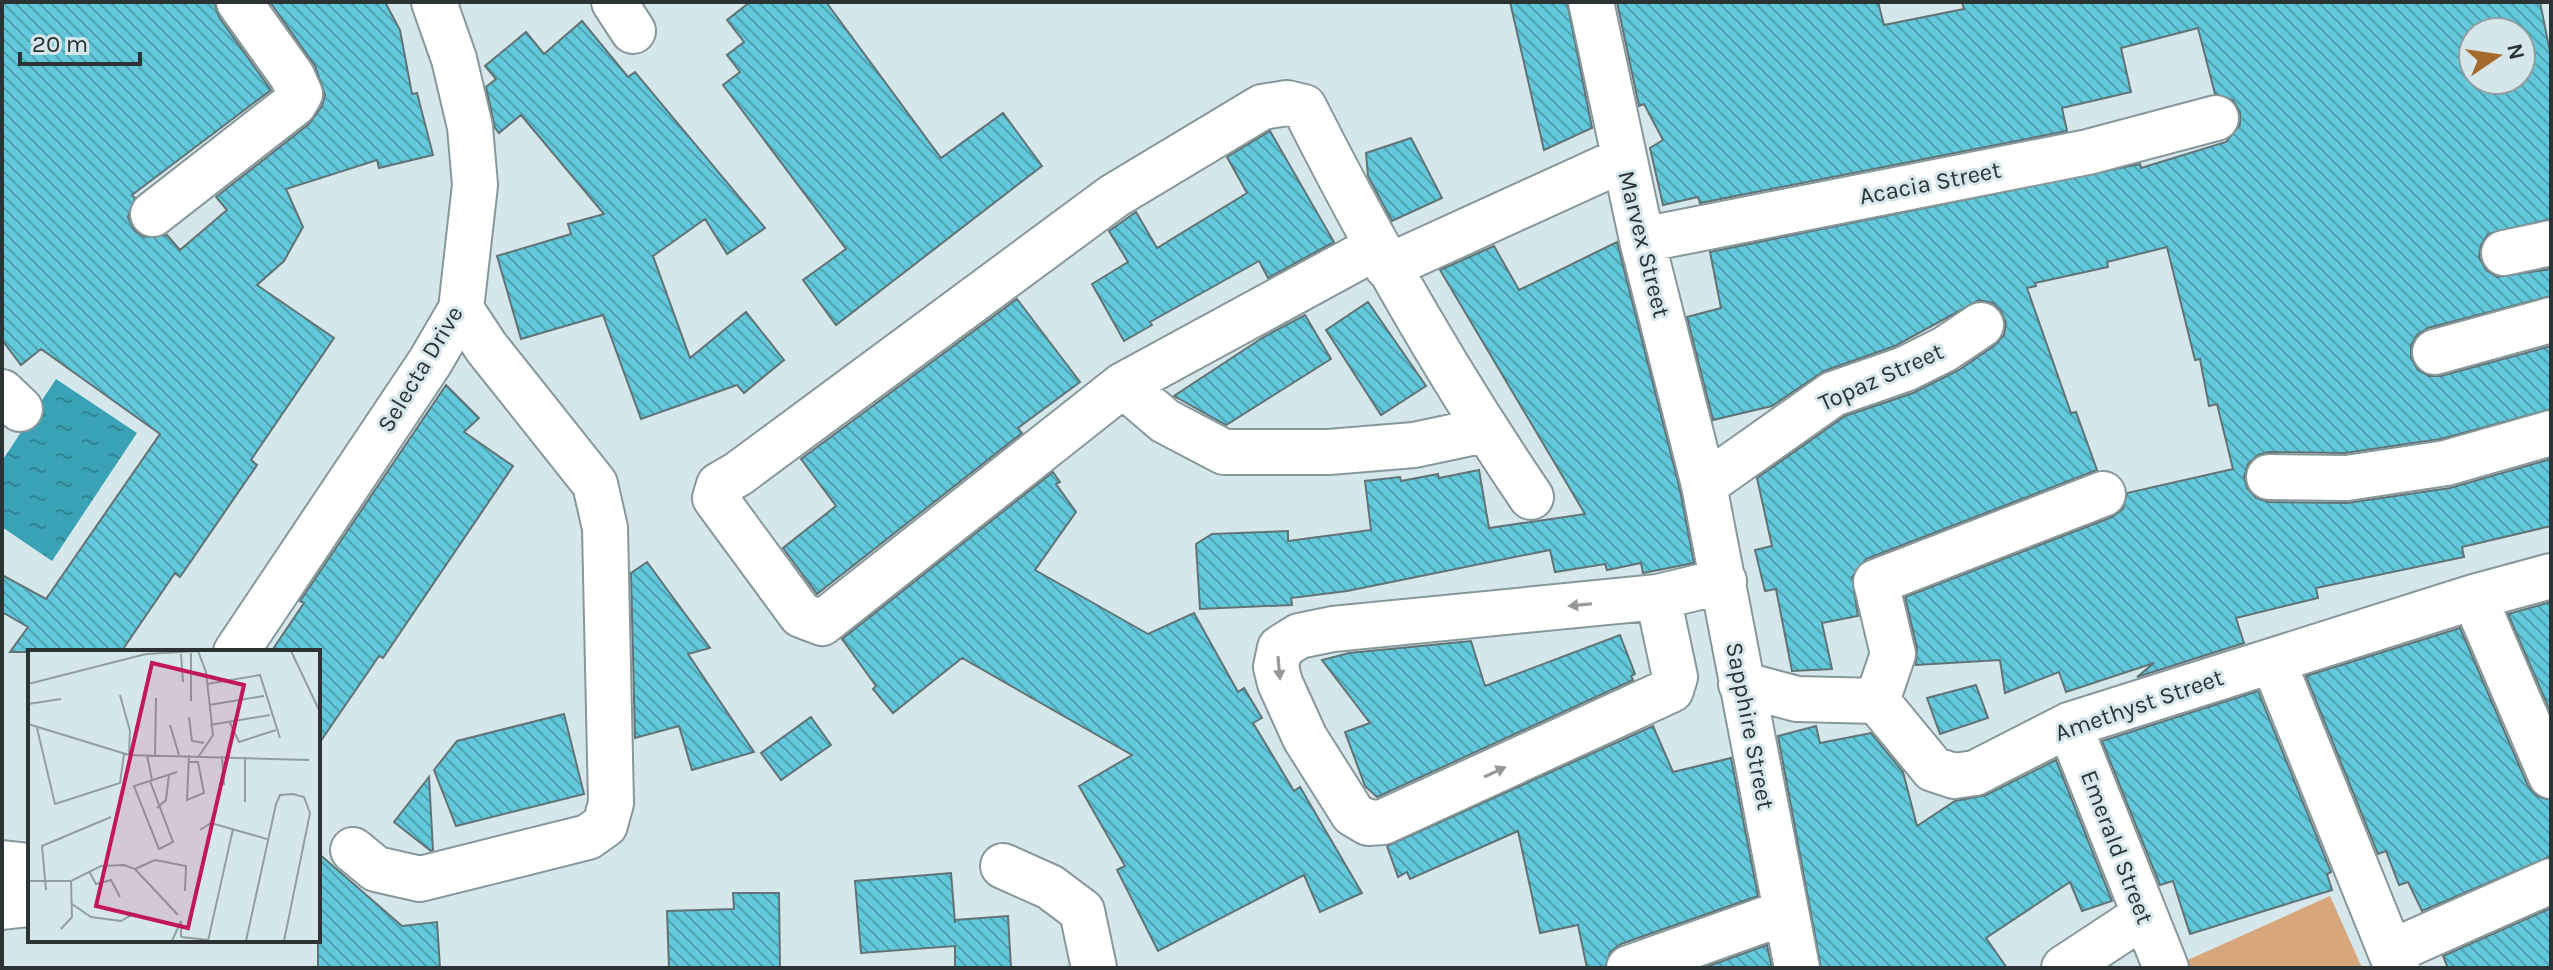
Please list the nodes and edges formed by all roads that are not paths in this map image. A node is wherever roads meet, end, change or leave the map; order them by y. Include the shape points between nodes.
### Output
1 (239, 2) edge
2 (434, 2) edge
3 (1591, 2) edge
4 (2216, 118) dead end
5 (1624, 159) junction
6 (153, 214) dead end
7 (1642, 240) junction
8 (2551, 243) edge
9 (2504, 253) dead end
10 (1381, 257) junction
11 (461, 309) junction
12 (2551, 320) edge
13 (1981, 325) dead end
14 (2435, 352) dead end
15 (1123, 385) junction
16 (1485, 430) junction
17 (2551, 433) edge
18 (2269, 477) dead end
19 (1704, 485) junction
20 (2103, 494) dead end
21 (1531, 497) dead end
22 (2551, 576) edge
23 (1724, 581) junction
24 (1658, 597) junction
25 (2474, 597) junction
26 (237, 650) edge
27 (2273, 661) junction
28 (1741, 684) junction
29 (1877, 701) junction
30 (2069, 725) junction
31 (2551, 776) edge
32 (353, 850) dead end
33 (2, 863) edge
34 (28, 866) edge
35 (1003, 866) dead end
36 (2551, 881) edge
37 (28, 904) edge
38 (2, 907) edge
39 (1786, 912) junction
40 (2143, 916) junction
41 (2394, 960) edge
42 (1094, 968) edge
43 (1629, 968) edge
44 (1797, 968) edge
45 (2064, 968) edge
46 (2166, 968) edge

1 - 6 street via 300,94
2 - 11 street, Selecta Drive via 470,127 475,185
3 - 5 street, Marvex Street
4 - 7 street, Acacia Street via 2088,152
5 - 7 street, Marvex Street
5 - 10 street
7 - 19 street, Marvex Street
8 - 9 street
10 - 15 street
10 - 15 street via 1304,107 1262,107 1114,196 719,485 715,498 801,615 822,623
10 - 16 street
11 - 26 street, Selecta Drive
11 - 32 street via 595,484 605,528 611,803 605,825 588,837 420,879 376,869
12 - 14 street
13 - 19 street, Topaz Street via 1905,369 1833,394
15 - 16 street via 1165,421 1224,452 1414,445
16 - 21 street
17 - 18 street via 2446,463 2347,478
19 - 23 street, Sapphire Street
20 - 29 street via 1876,582 1893,654
22 - 25 street, Amethyst Street
23 - 24 street
23 - 28 street, Sapphire Street
24 -> 24 street via 1333,629 1287,641 1276,667 1305,738 1353,814 1368,823 1383,822 1671,690 1675,677
25 - 27 street, Amethyst Street
25 - 31 street
27 - 30 street, Amethyst Street
27 - 41 street
28 - 29 street via 1797,699
28 - 39 street, Sapphire Street
29 - 30 street, Amethyst Street via 1933,769 1954,776 1975,773
30 - 40 street, Emerald Street
33 - 34 street
35 - 42 street via 1050,887 1082,911
36 - 41 street
37 - 38 street
39 - 43 street
39 - 44 street, Sapphire Street
40 - 45 street
40 - 46 street, Emerald Street

